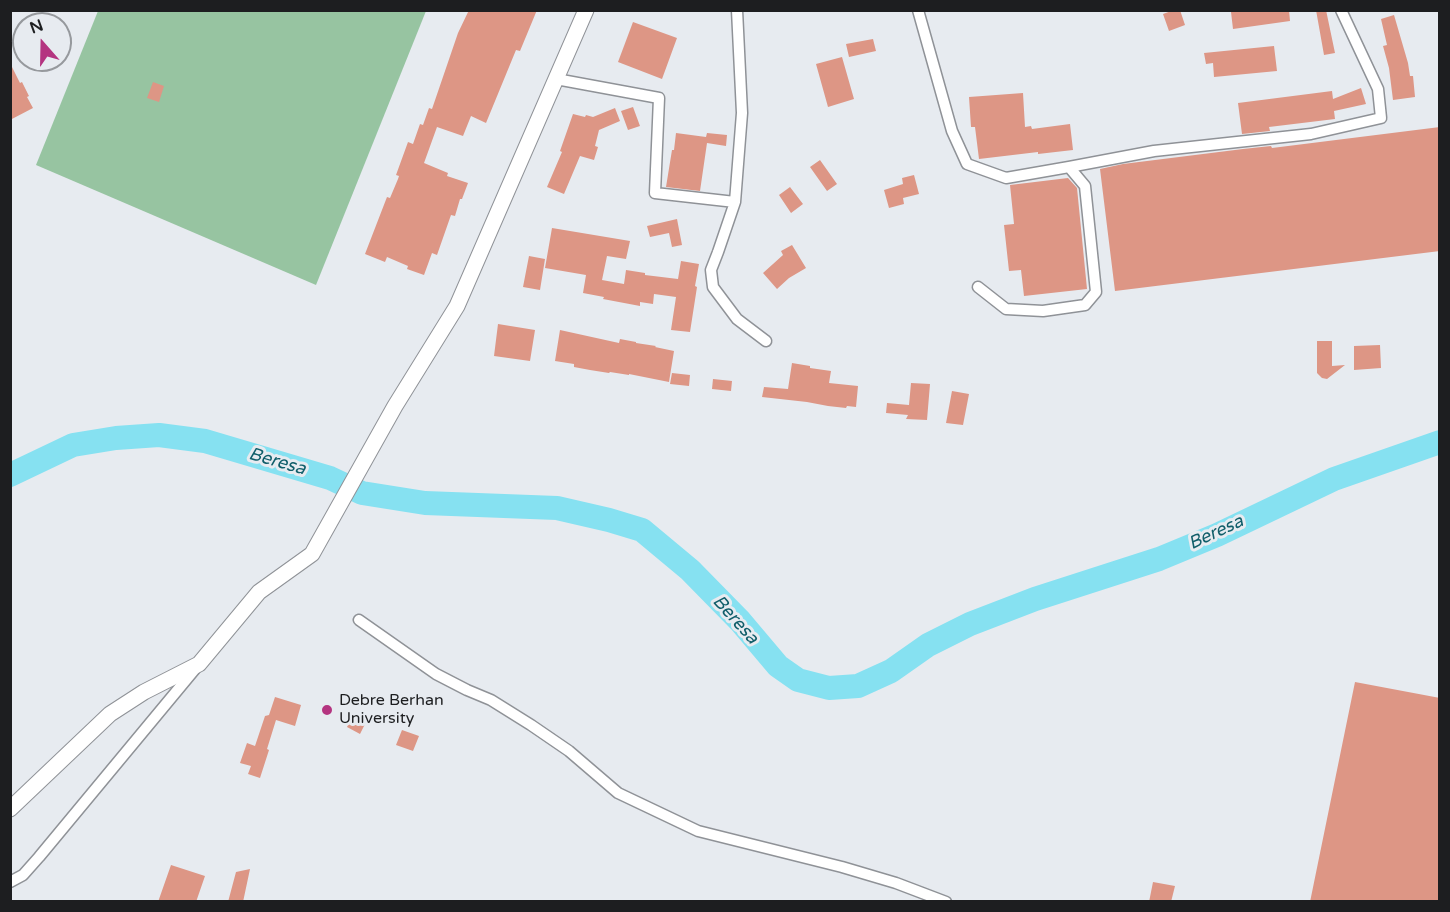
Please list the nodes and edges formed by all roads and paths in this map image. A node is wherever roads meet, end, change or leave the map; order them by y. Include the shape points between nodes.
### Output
1 (737, 10) edge
2 (918, 10) edge
3 (1341, 10) edge
4 (585, 11) edge
5 (556, 79) junction
6 (1069, 167) junction
7 (735, 202) junction
8 (978, 287) dead end
9 (766, 341) dead end
10 (359, 620) dead end
11 (199, 664) junction
12 (10, 808) edge
13 (10, 882) edge
14 (946, 902) edge

1 - 7 street via 742,113
2 - 6 street via 952,131 967,164 1006,178
3 - 6 street via 1378,89 1382,118 1311,134 1154,151
4 - 5 main road
5 - 7 street via 659,98 655,193
5 - 11 main road via 457,306 395,406 312,554 259,592
6 - 8 street via 1084,186 1096,292 1085,305 1043,311 1006,309
7 - 9 street via 711,270 713,287 736,319
10 - 14 street via 436,674 491,700 569,751 628,798 698,831 842,867
11 - 12 main road via 111,714
11 - 13 street via 39,857 23,875

